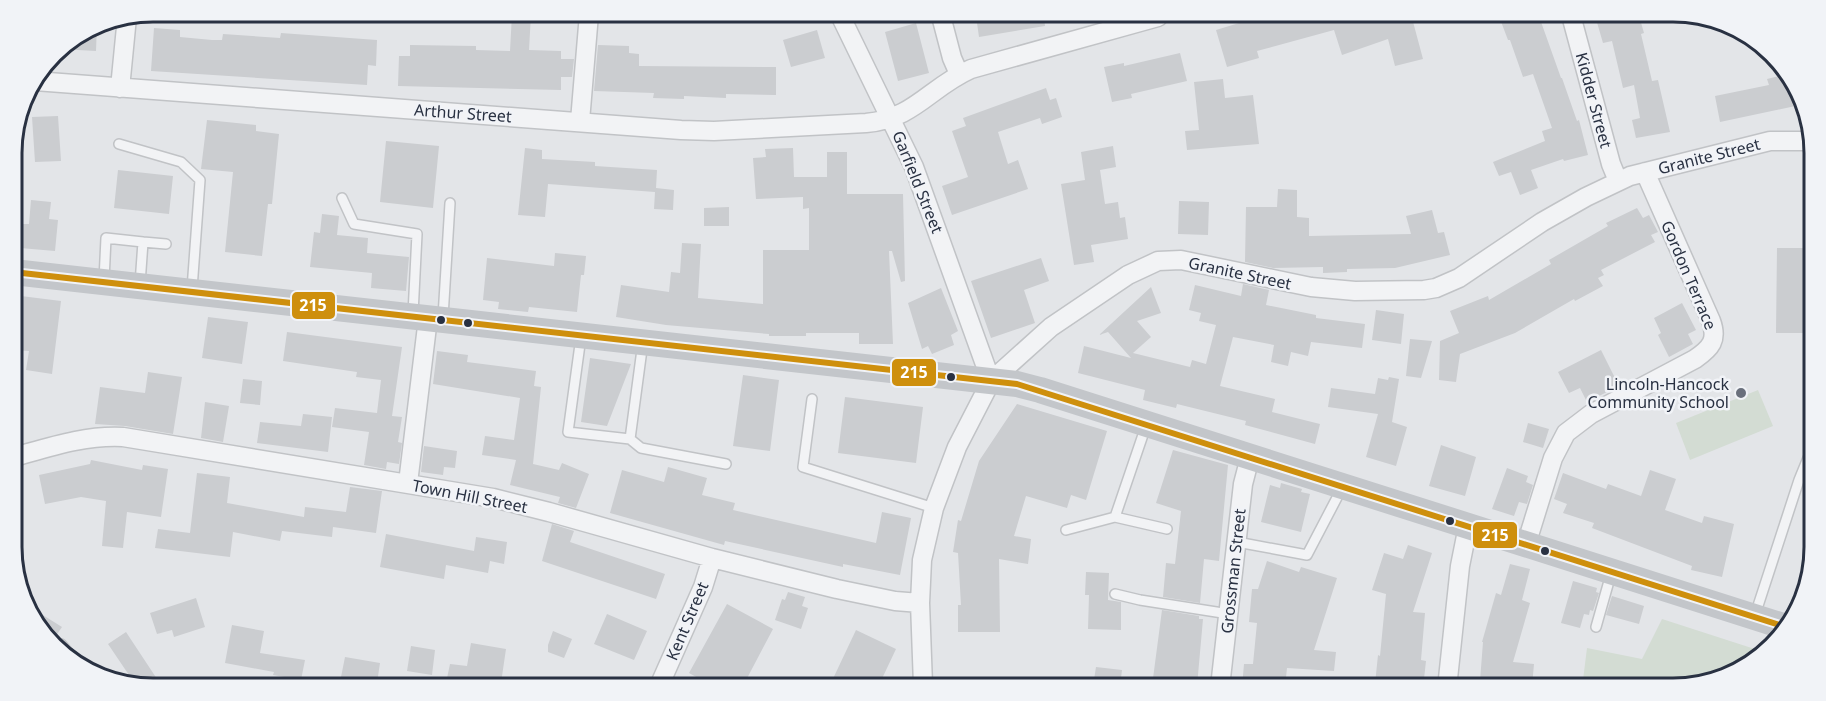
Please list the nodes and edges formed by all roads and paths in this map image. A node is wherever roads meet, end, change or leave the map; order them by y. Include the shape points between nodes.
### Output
1 (943, 22) edge
2 (1122, 22) edge
3 (1573, 22) edge
4 (588, 23) edge
5 (844, 23) edge
6 (126, 25) edge
7 (959, 74) junction
8 (44, 82) edge
9 (120, 88) junction
10 (892, 119) junction
11 (580, 121) junction
12 (1802, 141) edge
13 (119, 144) dead end
14 (1645, 172) junction
15 (1618, 181) junction
16 (342, 198) dead end
17 (450, 203) dead end
18 (143, 242) junction
19 (166, 244) dead end
20 (23, 273) edge
21 (104, 282) junction
22 (140, 286) junction
23 (191, 292) junction
24 (428, 318) junction
25 (581, 335) junction
26 (643, 342) junction
27 (991, 381) junction
28 (812, 399) dead end
29 (1147, 424) junction
30 (630, 439) junction
31 (22, 455) edge
32 (1250, 457) junction
33 (726, 464) dead end
34 (1804, 468) edge
35 (408, 483) junction
36 (1342, 487) junction
37 (934, 508) junction
38 (1116, 517) junction
39 (1468, 526) junction
40 (1167, 529) dead end
41 (1066, 530) dead end
42 (1237, 542) junction
43 (1526, 544) junction
44 (712, 558) junction
45 (1612, 572) junction
46 (1115, 594) dead end
47 (920, 603) junction
48 (1229, 614) junction
49 (1754, 617) junction
50 (1778, 624) edge
51 (1596, 627) dead end
52 (663, 678) edge
53 (923, 678) edge
54 (1221, 678) edge
55 (1448, 678) edge

1 - 7 street
2 - 7 street, Garfield Street
3 - 15 street, Kidder Street
4 - 11 street
5 - 10 street
6 - 9 street
7 - 10 street, Garfield Street
8 - 9 street, Arthur Street
9 - 11 street, Arthur Street
10 - 11 street, Arthur Street via 714,131
10 - 27 street, Garfield Street via 921,184
12 - 14 street, Granite Street via 1770,141
13 - 23 lane via 181,162 200,180
14 - 15 street, Granite Street
14 - 43 street, Gordon Terrace via 1711,321 1714,340 1695,359 1591,414 1566,433
15 - 27 street, Granite Street via 1542,222 1459,278 1436,288 1354,291 1311,287 1181,260 1148,264 1057,322
16 - 24 lane via 354,224 417,234
17 - 24 lane
18 - 19 lane
18 - 21 lane via 106,238
18 - 22 lane
20 - 21 main road
21 - 22 main road
22 - 23 main road
23 - 24 main road
24 - 25 main road
24 - 35 street
25 - 26 main road
25 - 30 lane via 568,432
26 - 27 main road
26 - 30 lane
27 - 29 main road via 1040,390
27 - 37 street, Granite Street via 957,447
28 - 37 lane via 803,467
29 - 32 main road
29 - 38 lane
30 - 33 lane via 641,448
31 - 35 street, Town Hill Street via 79,439 123,437
32 - 36 main road
32 - 42 street, Grossman Street
34 - 49 lane
35 - 44 street, Town Hill Street via 493,498
36 - 39 main road
36 - 42 lane via 1307,555
37 - 47 street, Granite Street via 922,560
38 - 40 lane
38 - 41 lane
39 - 43 main road
39 - 55 street
42 - 48 street, Grossman Street
43 - 45 main road
44 - 47 street, Town Hill Street via 881,599
44 - 52 street, Kent Street
45 - 49 main road
45 - 51 lane
46 - 48 lane
47 - 53 street, Granite Street
48 - 54 street, Grossman Street
49 - 50 main road

